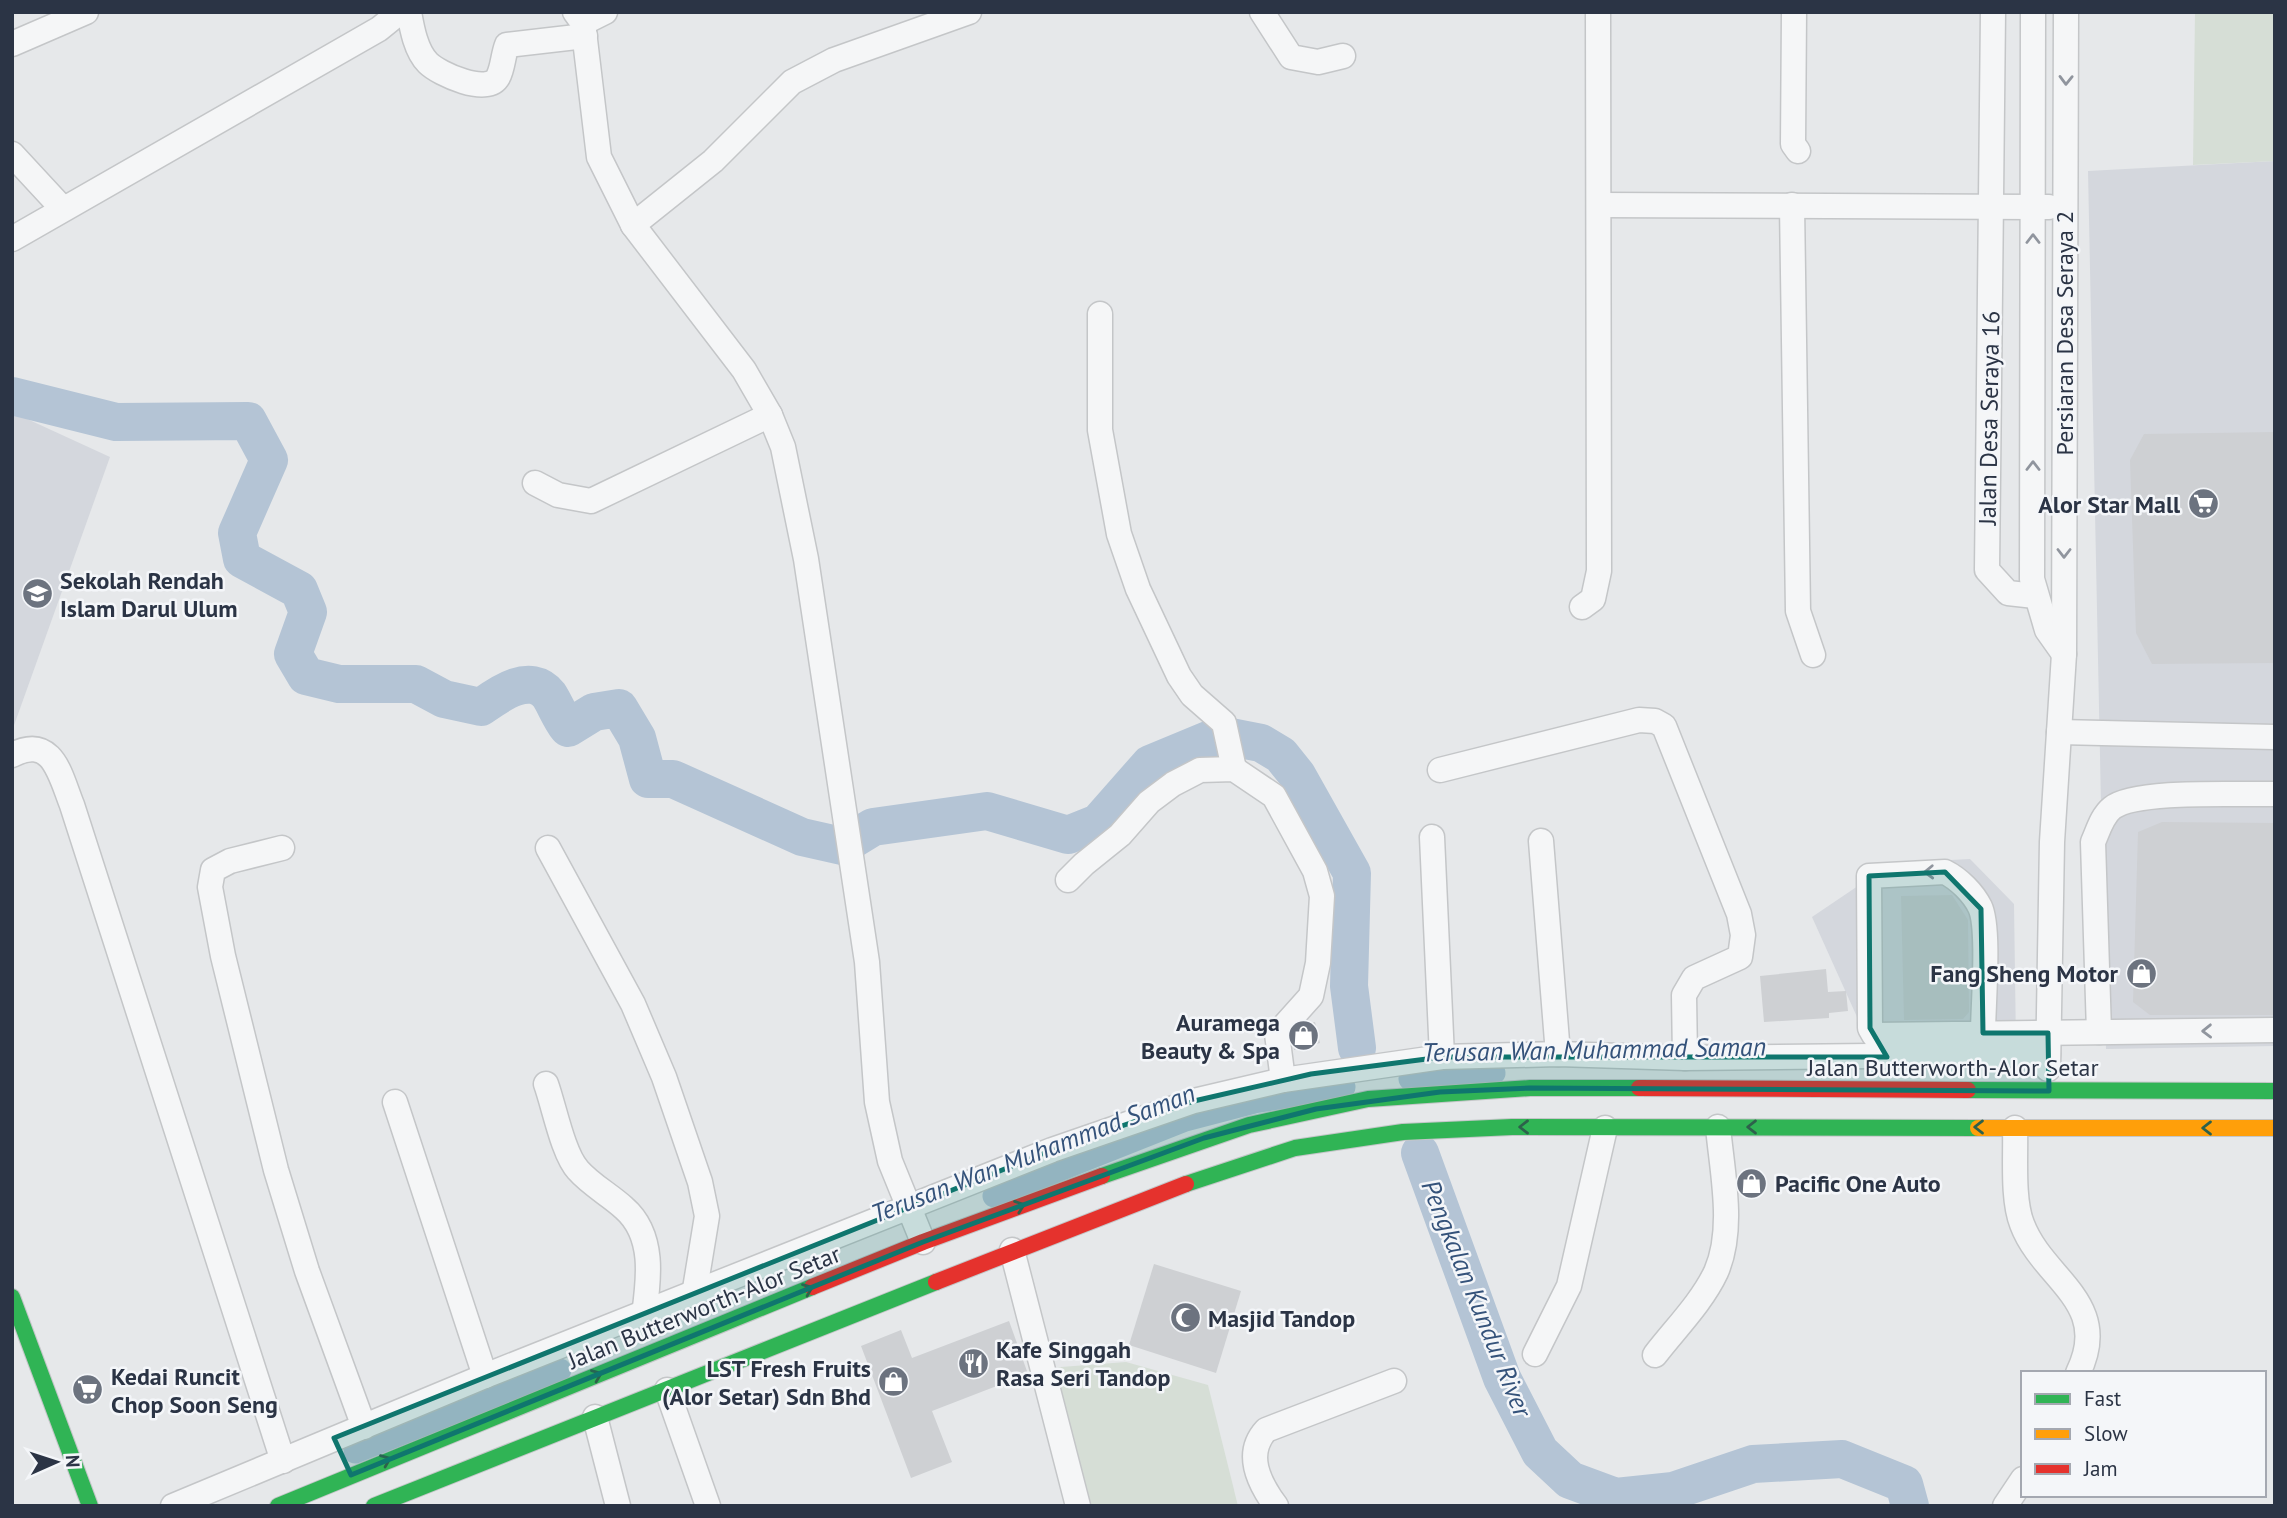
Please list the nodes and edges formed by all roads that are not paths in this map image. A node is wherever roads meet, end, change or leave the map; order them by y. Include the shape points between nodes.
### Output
1 (86, 12) edge
2 (400, 12) edge
3 (409, 12) edge
4 (969, 12) edge
5 (1262, 12) edge
6 (1598, 12) edge
7 (1794, 12) edge
8 (1993, 12) edge
9 (2034, 12) edge
10 (2066, 12) edge
11 (370, 21) edge
12 (587, 21) edge
13 (12, 44) edge
14 (1343, 57) dead end
15 (1798, 150) dead end
16 (12, 154) edge
17 (1599, 205) junction
18 (1791, 205) junction
19 (1992, 207) junction
20 (2034, 207) junction
21 (2064, 207) junction
22 (62, 208) junction
23 (633, 225) junction
24 (12, 239) edge
25 (1100, 314) dead end
26 (770, 415) junction
27 (534, 483) dead end
28 (2035, 596) junction
29 (1582, 607) dead end
30 (2064, 654) junction
31 (1813, 655) dead end
32 (2059, 732) junction
33 (2275, 737) edge
34 (12, 755) edge
35 (1234, 766) junction
36 (1440, 770) dead end
37 (2275, 794) edge
38 (1432, 837) dead end
39 (1541, 841) dead end
40 (2052, 842) junction
41 (2093, 842) junction
42 (282, 848) dead end
43 (548, 848) dead end
44 (1068, 880) dead end
45 (2275, 1030) edge
46 (2099, 1032) junction
47 (1983, 1033) junction
48 (2048, 1044) junction
49 (1908, 1046) junction
50 (1558, 1054) junction
51 (1442, 1057) junction
52 (1685, 1058) junction
53 (1283, 1080) junction
54 (546, 1084) dead end
55 (2049, 1091) junction
56 (2275, 1091) edge
57 (395, 1102) dead end
58 (1718, 1127) junction
59 (1605, 1128) junction
60 (2015, 1128) junction
61 (2275, 1128) edge
62 (909, 1208) junction
63 (923, 1242) junction
64 (1012, 1250) junction
65 (694, 1295) junction
66 (12, 1297) edge
67 (644, 1315) junction
68 (1535, 1354) dead end
69 (1655, 1355) dead end
70 (2079, 1371) edge
71 (485, 1376) junction
72 (1394, 1381) dead end
73 (667, 1390) junction
74 (595, 1417) junction
75 (364, 1427) junction
76 (334, 1438) junction
77 (283, 1461) junction
78 (351, 1475) junction
79 (2021, 1482) edge
80 (90, 1506) edge
81 (173, 1506) edge
82 (278, 1506) edge
83 (374, 1506) edge
84 (618, 1506) edge
85 (708, 1506) edge
86 (1078, 1506) edge
87 (1276, 1506) edge
88 (2005, 1506) edge

1 - 13 street
2 - 11 street
3 - 12 street via 426,62 450,78 473,84 498,77 507,45
4 - 23 street via 834,60 792,82 713,161
5 - 14 street via 1291,57 1318,62
6 - 17 street
7 - 15 street via 1793,144
8 - 19 street, Jalan Desa Seraya 16
9 - 20 street, Persiaran Desa Seraya 2
10 -> 21 street, Persiaran Desa Seraya 2
11 - 22 street
12 - 23 street via 599,156
16 - 22 street
17 - 18 street
17 - 29 street via 1599,571 1593,598
18 - 19 street
18 - 31 street via 1798,611
19 - 20 street
19 - 28 street, Jalan Desa Seraya 16 via 1987,570 2008,593
20 - 21 street
28 -> 20 street, Persiaran Desa Seraya 2
21 -> 30 street, Persiaran Desa Seraya 2
22 - 24 street
23 - 26 street via 744,370
25 - 35 street via 1100,430 1119,534 1138,589 1179,676 1192,695 1224,723
26 - 27 street via 591,501 558,495
26 - 62 street via 783,447 806,559 867,962 877,1102 890,1161
28 - 30 street, Persiaran Desa Seraya 2 via 2047,630
30 - 32 street, Persiaran Desa Seraya 2
32 - 33 street
32 - 40 street, Persiaran Desa Seraya 2
34 - 77 street via 34,748 46,752 72,805
35 - 44 street via 1200,770 1173,784
35 - 53 street via 1274,796 1315,871 1322,896 1311,996 1277,1034
36 - 52 street via 1639,720 1664,726 1739,914 1742,935 1740,957 1694,978 1684,995
37 - 41 street via 2138,797 2112,807
38 - 51 street
39 - 50 street
40 - 41 street
40 - 48 street, Persiaran Desa Seraya 2
41 - 46 street
42 - 75 street via 230,860 213,870 210,887 276,1170
43 - 65 street via 633,1004 700,1182 707,1216
45 -> 46 street
46 - 48 street
47 - 48 street
47 - 49 street
47 -> 49 street via 1981,909 1945,872 1869,876 1870,1028 1874,1035
48 - 49 street
48 - 55 street, Persiaran Desa Seraya 2
49 - 52 street
50 - 51 street
50 - 52 street
51 - 53 street
53 - 62 street via 1131,1121
54 - 67 street via 577,1170 639,1226 649,1279
55 - 56 main road, Jalan Butterworth-Alor Setar
63 -> 55 main road, Jalan Butterworth-Alor Setar via 1204,1138 1368,1099 1530,1088
57 - 71 street
58 - 59 main road
60 -> 58 main road
58 - 69 street via 1725,1202 1724,1243 1716,1272
59 -> 64 main road via 1452,1128 1376,1134 1296,1148 1257,1158
59 - 68 street via 1569,1286
61 -> 60 main road
60 - 70 street via 2022,1225 2086,1319 2089,1342
62 - 63 street
62 - 65 street
78 -> 63 main road, Jalan Butterworth-Alor Setar
64 - 73 main road
64 - 86 street
65 - 67 street
66 - 80 main road
67 - 71 street
71 - 75 street
72 - 87 street via 1266,1430 1255,1442 1254,1453 1262,1486
73 - 74 main road
73 - 85 street
74 - 83 main road
74 - 84 street
75 - 76 street
76 - 77 street
76 - 78 street
77 - 81 street
78 - 82 main road, Jalan Butterworth-Alor Setar
79 - 88 street

